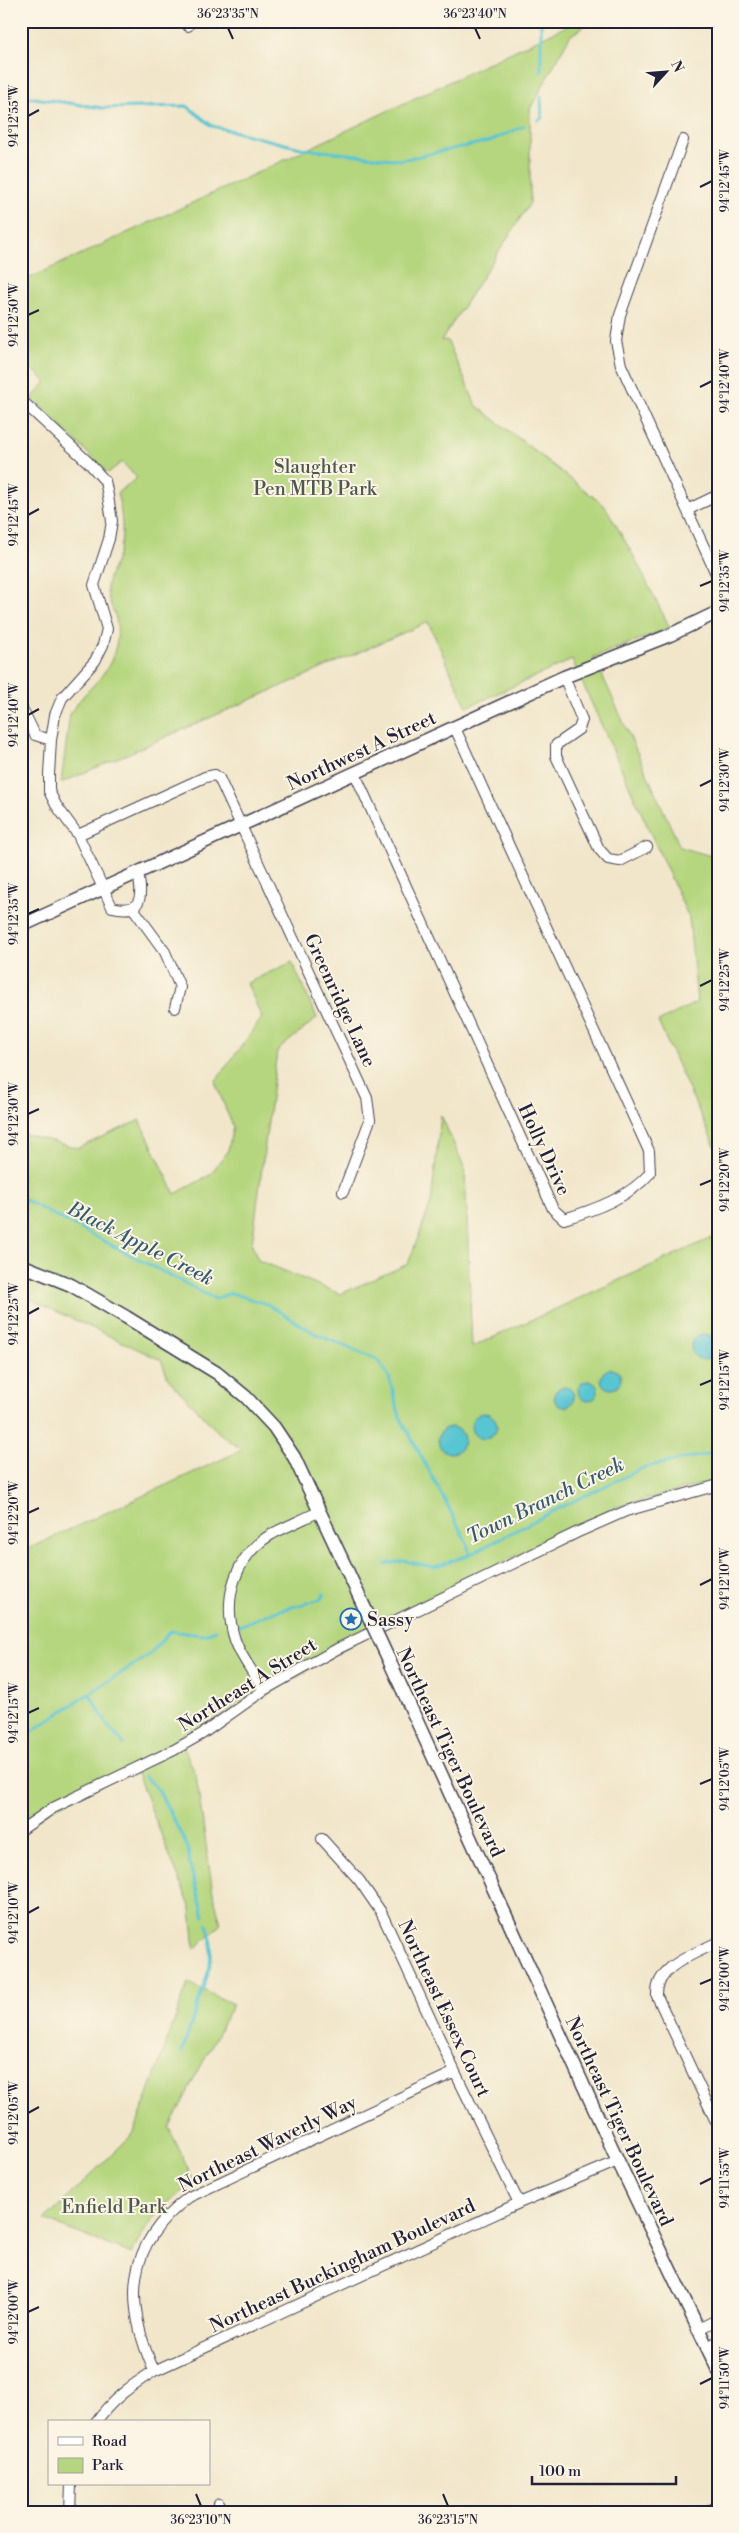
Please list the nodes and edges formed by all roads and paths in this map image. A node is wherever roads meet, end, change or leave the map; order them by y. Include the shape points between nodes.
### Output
1 (683, 140) dead end
2 (21, 400) edge
3 (718, 495) edge
4 (687, 510) junction
5 (718, 578) edge
6 (718, 612) edge
7 (564, 677) junction
8 (21, 706) edge
9 (455, 728) junction
10 (51, 740) junction
11 (355, 774) junction
12 (240, 827) junction
13 (78, 835) junction
14 (648, 847) dead end
15 (138, 873) junction
16 (102, 890) junction
17 (133, 908) junction
18 (21, 926) edge
19 (175, 1008) dead end
20 (343, 1192) dead end
21 (21, 1265) edge
22 (718, 1485) edge
23 (320, 1511) junction
24 (264, 1690) junction
25 (21, 1830) edge
26 (322, 1839) dead end
27 (718, 1942) edge
28 (455, 2072) junction
29 (718, 2126) edge
30 (618, 2162) junction
31 (519, 2203) junction
32 (718, 2319) edge
33 (697, 2330) junction
34 (718, 2341) edge
35 (706, 2348) junction
36 (718, 2370) edge
37 (154, 2371) junction
38 (97, 2420) edge
39 (71, 2486) edge
40 (718, 2508) edge
41 (70, 2512) edge
42 (710, 2512) edge

1 - 4 street via 620,315 616,341 621,365
2 - 10 street via 105,481 112,521 94,585 107,629 103,645 95,661 62,698
3 - 4 street
4 - 5 street
6 - 7 street, Northwest A Street via 670,635
7 - 9 street, Northwest A Street
7 - 14 street via 582,720 579,729 556,745 556,756 599,849 608,860 620,861
8 - 10 street via 35,734
9 - 11 street, Northwest A Street
9 - 11 street, Holly Drive via 649,1151 650,1173 639,1187 591,1210 564,1219 553,1209
10 - 13 street via 49,791
11 - 12 street, Northwest A Street
12 - 13 street, Greenridge Lane via 219,778 210,775
12 - 15 street, Northwest A Street
12 - 20 street, Greenridge Lane via 367,1098 370,1120
13 - 16 street
15 - 16 street, Northwest A Street
15 - 17 street via 141,899
16 - 17 street via 112,907
16 - 18 street, Northwest A Street
17 - 19 street via 165,952 180,987
21 - 23 street, Northeast Tiger Boulevard via 71,1286 217,1373 246,1397 274,1427 294,1456
22 - 24 street, Northeast A Street via 626,1511 576,1533 337,1649
23 - 24 street via 270,1535 253,1549 233,1580 229,1616 235,1641
23 - 30 street, Northeast Tiger Boulevard, bridge
24 - 25 street, Northeast A Street via 202,1734 53,1808
26 - 28 street, Northeast Essex Court via 359,1880 381,1912
27 - 29 street via 665,1972 658,1982 657,1996
28 - 31 street, Northeast Essex Court
28 - 37 street, Northeast Waverly Way via 188,2197 169,2212 153,2233 140,2261 134,2291 136,2320
30 - 31 street, Northeast Buckingham Boulevard
30 - 33 street, Northeast Tiger Boulevard
31 - 37 street, Northeast Buckingham Boulevard
32 - 33 street
33 - 35 street, Northeast Tiger Boulevard
34 - 35 street
35 - 36 street, Northeast Tiger Boulevard
37 - 38 street, Northeast Buckingham Boulevard via 131,2386
39 - 41 street
40 - 42 street

